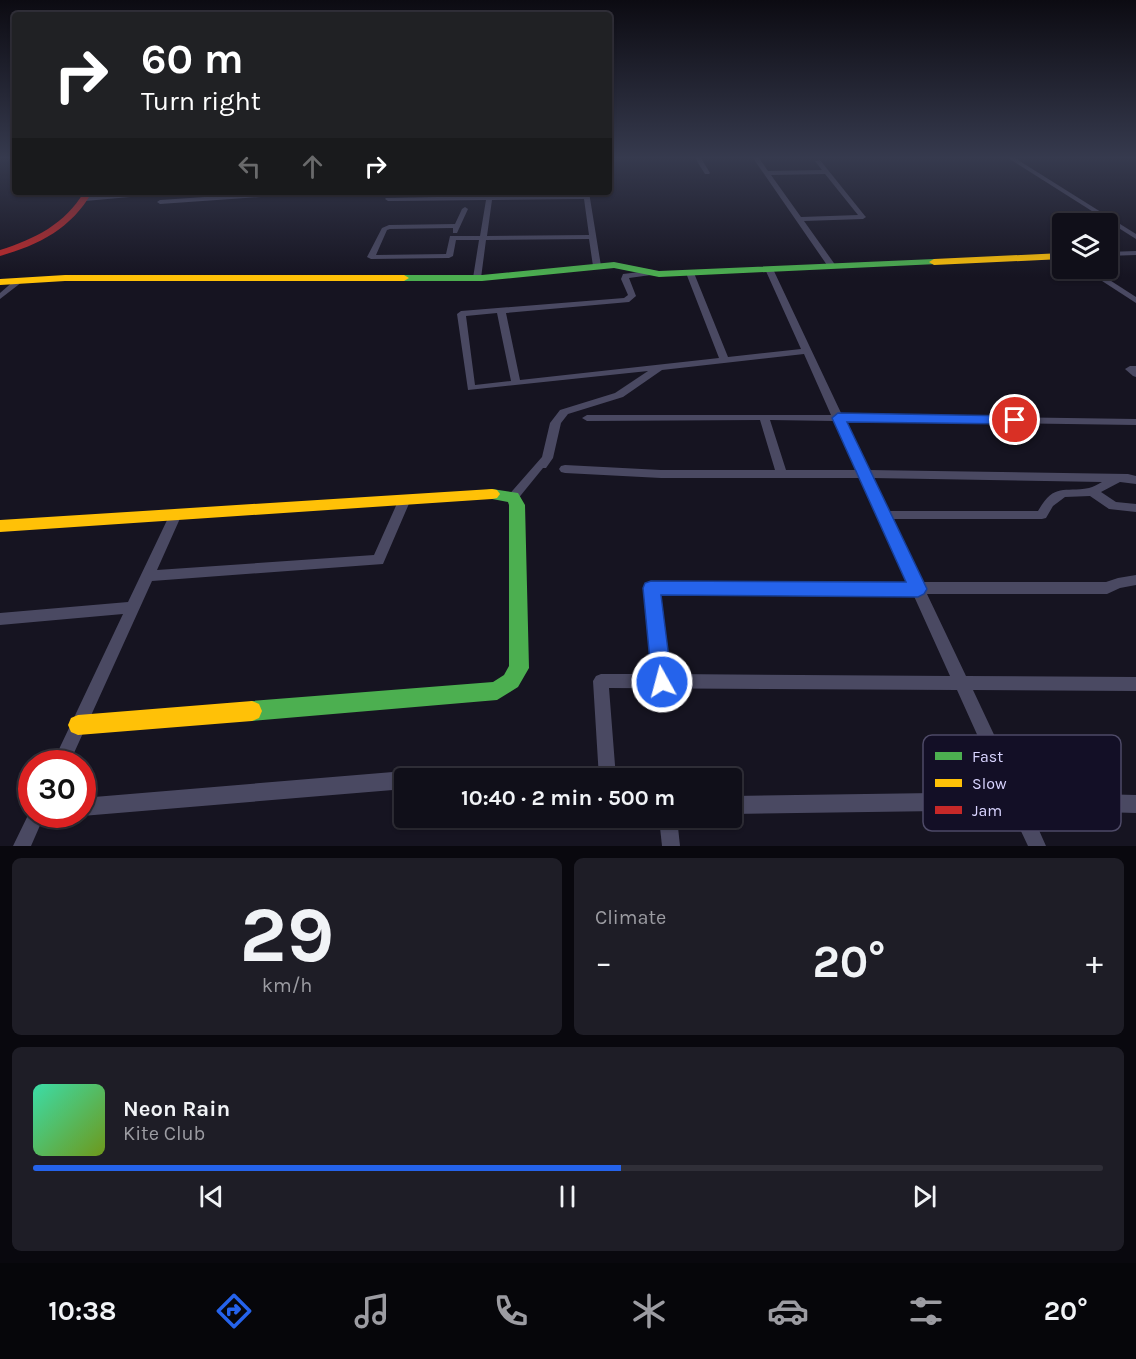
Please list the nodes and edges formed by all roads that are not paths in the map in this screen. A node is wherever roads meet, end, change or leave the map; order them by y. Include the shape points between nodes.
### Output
1 (83, 197) edge
2 (162, 197) edge
3 (225, 197) edge
4 (439, 197) edge
5 (490, 197) edge
6 (587, 197) edge
7 (783, 197) edge
8 (847, 197) edge
9 (1073, 197) edge
10 (388, 200) dead end
11 (465, 209) dead end
12 (798, 219) junction
13 (456, 226) junction
14 (593, 237) junction
15 (1136, 237) edge
16 (453, 238) junction
17 (483, 238) junction
18 (0, 253) edge
19 (1136, 253) edge
20 (1118, 254) edge
21 (1052, 256) edge
22 (597, 266) junction
23 (832, 266) junction
24 (770, 269) junction
25 (648, 273) junction
26 (690, 273) junction
27 (477, 278) junction
28 (1102, 279) edge
29 (0, 282) edge
30 (18, 282) junction
31 (0, 297) edge
32 (1136, 301) edge
33 (501, 311) junction
34 (807, 351) junction
35 (725, 360) junction
36 (660, 367) junction
37 (1136, 369) edge
38 (1136, 374) edge
39 (516, 383) junction
40 (587, 417) dead end
41 (764, 417) junction
42 (838, 418) junction
43 (1136, 422) edge
44 (565, 469) dead end
45 (782, 474) junction
46 (864, 474) junction
47 (1130, 478) edge
48 (1092, 492) junction
49 (513, 497) junction
50 (405, 499) junction
51 (1136, 508) edge
52 (176, 514) junction
53 (884, 515) junction
54 (0, 526) edge
55 (148, 576) junction
56 (1136, 580) edge
57 (918, 589) junction
58 (133, 607) junction
59 (0, 619) edge
60 (662, 682) junction
61 (961, 682) junction
62 (1136, 684) edge
63 (78, 725) junction
64 (985, 735) edge
65 (66, 750) edge
66 (606, 768) edge
67 (394, 781) edge
68 (923, 802) edge
69 (1121, 804) edge
70 (1136, 804) edge
71 (742, 805) edge
72 (96, 806) edge
73 (30, 828) edge
74 (669, 828) edge
75 (1030, 831) edge
76 (22, 846) edge
77 (671, 846) edge
78 (1037, 846) edge

1 - 18 street via 38,241
2 - 3 street via 160,202
4 - 10 street
5 - 17 street
6 - 14 street
7 - 12 street
8 - 12 street via 863,217
9 - 15 street
11 - 13 street
12 - 23 street
13 - 16 street
13 - 16 street via 389,227 371,257 449,256
14 - 17 street
14 - 22 street
16 - 17 street
17 - 27 street
19 - 20 street
21 - 23 street
22 - 25 street via 624,266
22 - 27 street
23 - 24 street
24 - 26 street
24 - 34 street
25 - 26 street
25 - 33 street via 626,276 632,296 626,300
26 - 35 street
27 - 30 street via 65,278
28 - 32 street
29 - 30 street
30 - 31 street
33 - 39 street
33 - 39 street via 461,314 471,388
34 - 35 street
34 - 42 street
35 - 36 street
36 - 39 street
36 - 49 street via 619,395 558,416 552,451
37 - 38 street via 1130,369
40 - 41 street
41 - 42 street
41 - 45 street
42 - 43 street
42 - 46 street
44 - 45 street
45 - 46 street
46 - 47 street
46 - 53 street
47 - 48 street
48 - 51 street via 1113,506
48 - 53 street via 1062,493 1042,515 1029,517
49 - 50 street via 498,494
49 - 63 street via 517,505 519,668 511,681 497,691
50 - 52 street
50 - 55 street via 378,560
52 - 54 street
52 - 55 street
53 - 57 street
55 - 58 street
56 - 57 street via 1107,588
57 - 60 street via 651,588
57 - 61 street
58 - 59 street
58 - 63 street
60 - 61 street
60 - 66 street via 601,681
61 - 62 street
61 - 64 street
63 - 65 street
67 - 72 street
68 - 71 street
69 - 70 street
73 - 76 street
74 - 77 street
75 - 78 street

